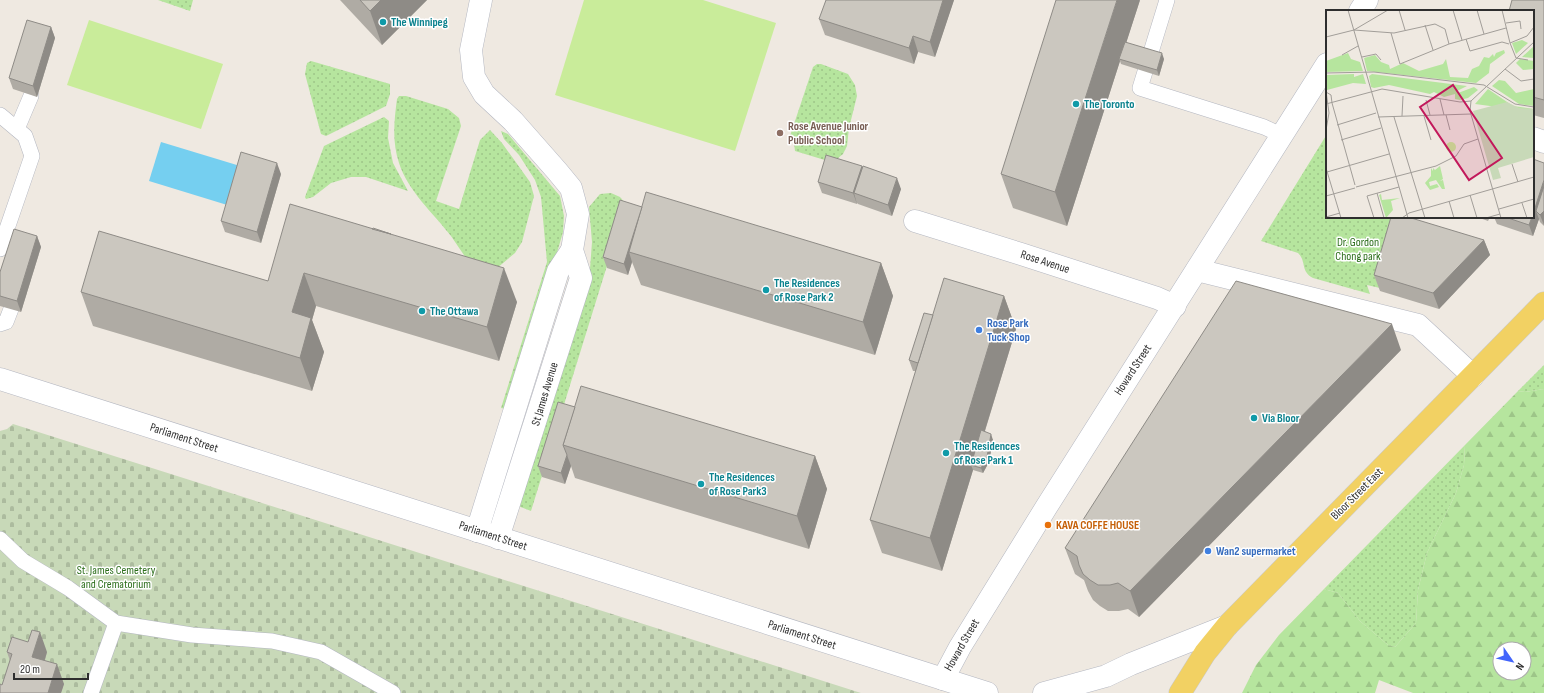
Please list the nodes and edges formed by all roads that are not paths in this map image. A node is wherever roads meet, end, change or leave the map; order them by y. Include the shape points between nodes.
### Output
1 (481, 0) edge
2 (1167, 0) edge
3 (1367, 0) edge
4 (1361, 10) edge
5 (1326, 66) edge
6 (31, 96) edge
7 (0, 115) edge
8 (17, 129) junction
9 (1281, 135) junction
10 (1534, 138) edge
11 (1544, 142) edge
12 (915, 221) dead end
13 (0, 249) edge
14 (572, 250) junction
15 (1197, 270) junction
16 (1544, 302) edge
17 (1175, 306) junction
18 (11, 309) edge
19 (0, 324) edge
20 (1473, 376) junction
21 (0, 379) edge
22 (477, 531) junction
23 (498, 538) junction
24 (0, 539) edge
25 (116, 623) junction
26 (1227, 626) junction
27 (943, 679) junction
28 (90, 693) edge
29 (393, 693) edge
30 (986, 693) edge
31 (1044, 693) edge
32 (1180, 693) edge

1 - 14 street, St James Avenue via 471,50 474,77 484,94 513,120 571,188 578,214
2 - 9 lane via 1140,88 1264,126
3 - 4 street
5 - 9 street, Howard Street
6 - 8 lane
7 - 8 lane
8 - 13 lane via 25,136 32,156
9 - 15 street, Howard Street
10 - 11 street
12 - 17 street, Rose Avenue via 1029,256
14 - 22 street, St James Avenue via 558,271
14 - 23 street, St James Avenue via 581,278
15 - 17 street, Howard Street
15 - 20 street via 1418,325
16 - 20 main road, Bloor Street East
17 - 27 street, Howard Street via 1047,506
18 - 19 lane via 6,322
20 - 26 main road, Bloor Street East
21 - 22 street, Parliament Street
22 - 23 street, Parliament Street
23 - 27 street, Parliament Street
24 - 25 lane via 23,561 68,588
25 - 28 lane
25 - 29 lane via 192,635 272,640 321,652
26 - 31 street via 1106,676
26 - 32 main road, Bloor Street East via 1205,653
27 - 30 street, Parliament Street

